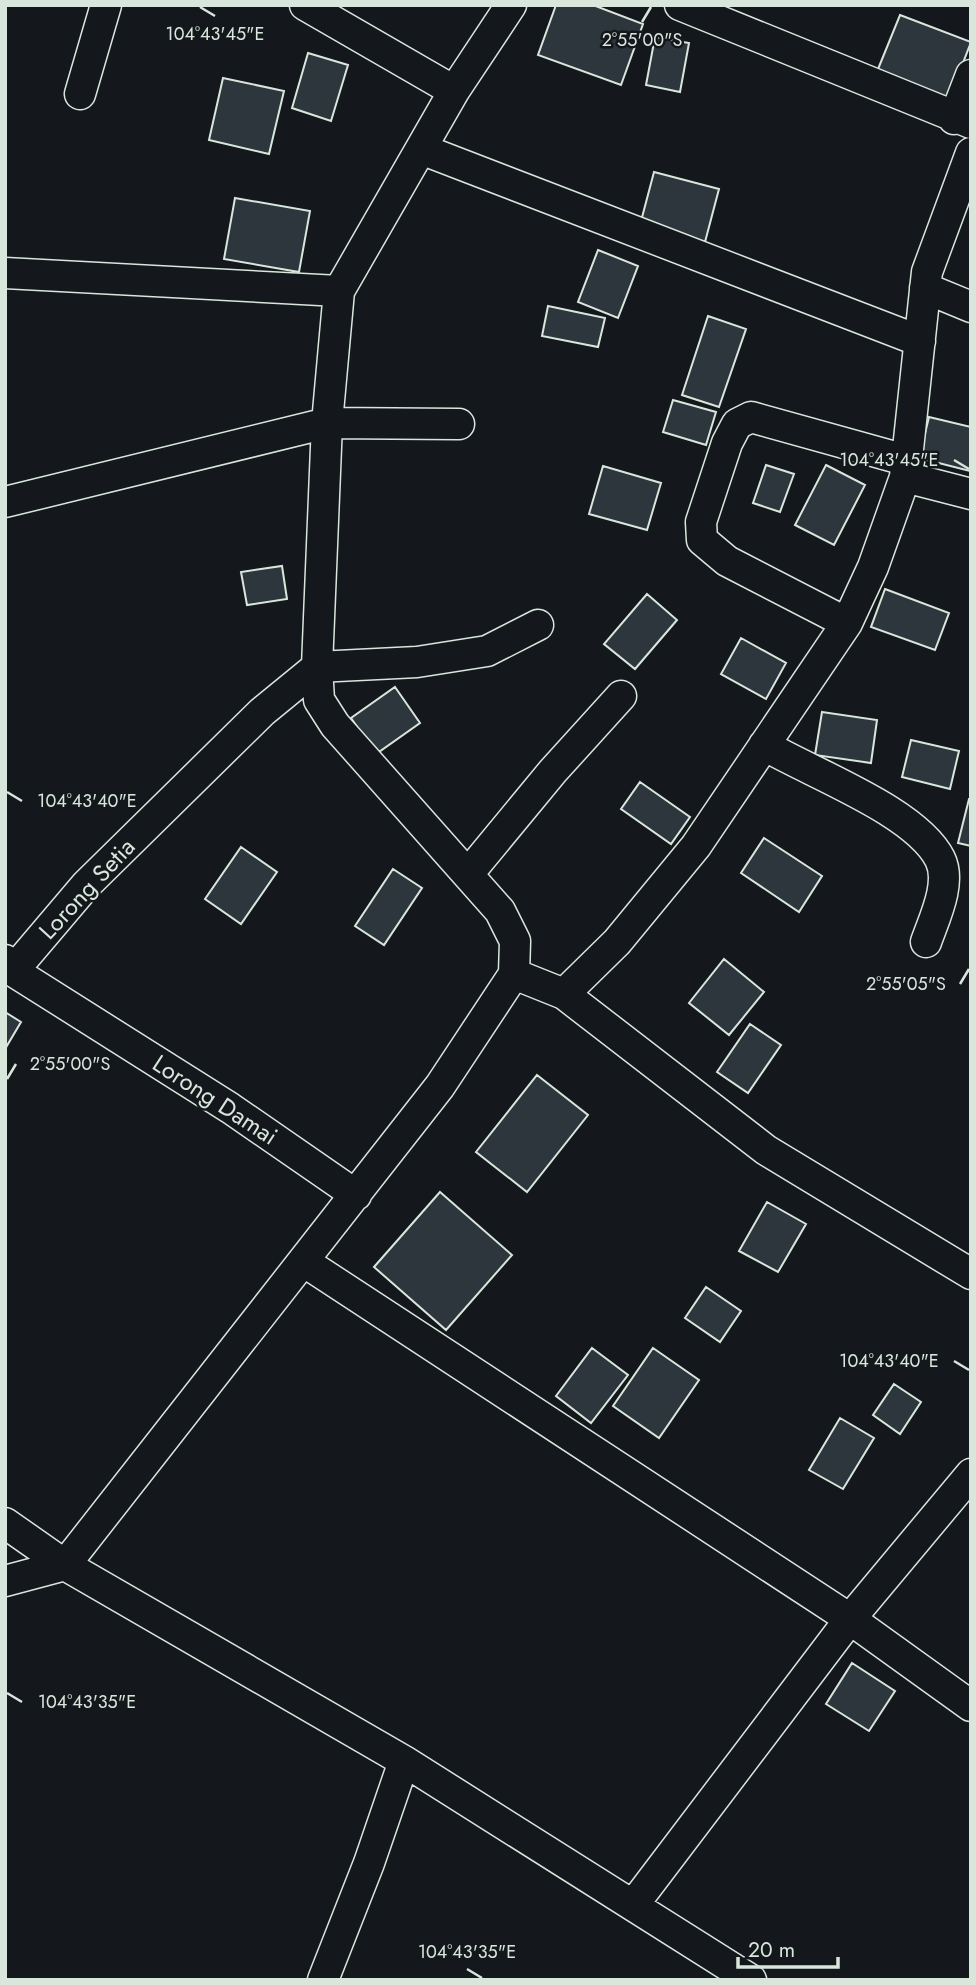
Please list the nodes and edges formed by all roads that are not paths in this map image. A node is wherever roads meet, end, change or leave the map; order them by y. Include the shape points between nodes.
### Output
1 (106, 5) edge
2 (305, 5) edge
3 (511, 5) edge
4 (680, 5) edge
5 (971, 75) edge
6 (454, 91) junction
7 (80, 94) dead end
8 (962, 121) edge
9 (421, 149) junction
10 (971, 152) edge
11 (5, 273) edge
12 (925, 288) junction
13 (339, 291) junction
14 (971, 307) edge
15 (920, 341) junction
16 (327, 422) junction
17 (459, 425) dead end
18 (907, 469) junction
19 (971, 494) edge
20 (5, 502) edge
21 (847, 623) junction
22 (538, 625) dead end
23 (317, 667) junction
24 (621, 696) dead end
25 (764, 745) junction
26 (468, 873) junction
27 (926, 942) dead end
28 (9, 966) edge
29 (514, 974) junction
30 (564, 994) junction
31 (355, 1195) junction
32 (303, 1261) junction
33 (971, 1274) edge
34 (971, 1474) edge
35 (5, 1523) edge
36 (65, 1565) junction
37 (5, 1581) edge
38 (850, 1619) junction
39 (971, 1706) edge
40 (404, 1761) junction
41 (635, 1904) junction
42 (323, 1980) edge
43 (751, 1980) edge

1 - 7 street
2 - 6 street
3 - 6 street
4 - 8 street
5 - 8 street
6 - 9 street
9 - 13 street
9 - 15 street
10 - 12 street via 947,211
11 - 13 street
12 - 14 street
12 - 15 street
13 - 16 street
15 - 18 street
16 - 17 street
16 - 20 street
16 - 23 street
18 - 19 street
18 - 21 street via 873,567
18 - 21 street via 751,417 737,424 727,443 701,522 702,540 727,561
21 - 25 street
22 - 23 street via 487,651 417,662
23 - 26 street via 319,700 335,726
23 - 28 street, Lorong Setia via 262,712
24 - 26 street
25 - 27 street via 867,798 918,831 941,860 943,893
25 - 30 street via 696,846 617,942
26 - 29 street via 500,911 514,941
28 - 31 street, Lorong Damai via 230,1108
29 - 30 street
29 - 31 street via 440,1086
30 - 33 street via 766,1150
31 - 32 street
32 - 36 street
32 - 38 street
34 - 38 street
35 - 36 street
36 - 37 street
36 - 40 street
38 - 39 street
38 - 41 street
40 - 41 street
40 - 42 street
41 - 43 street

